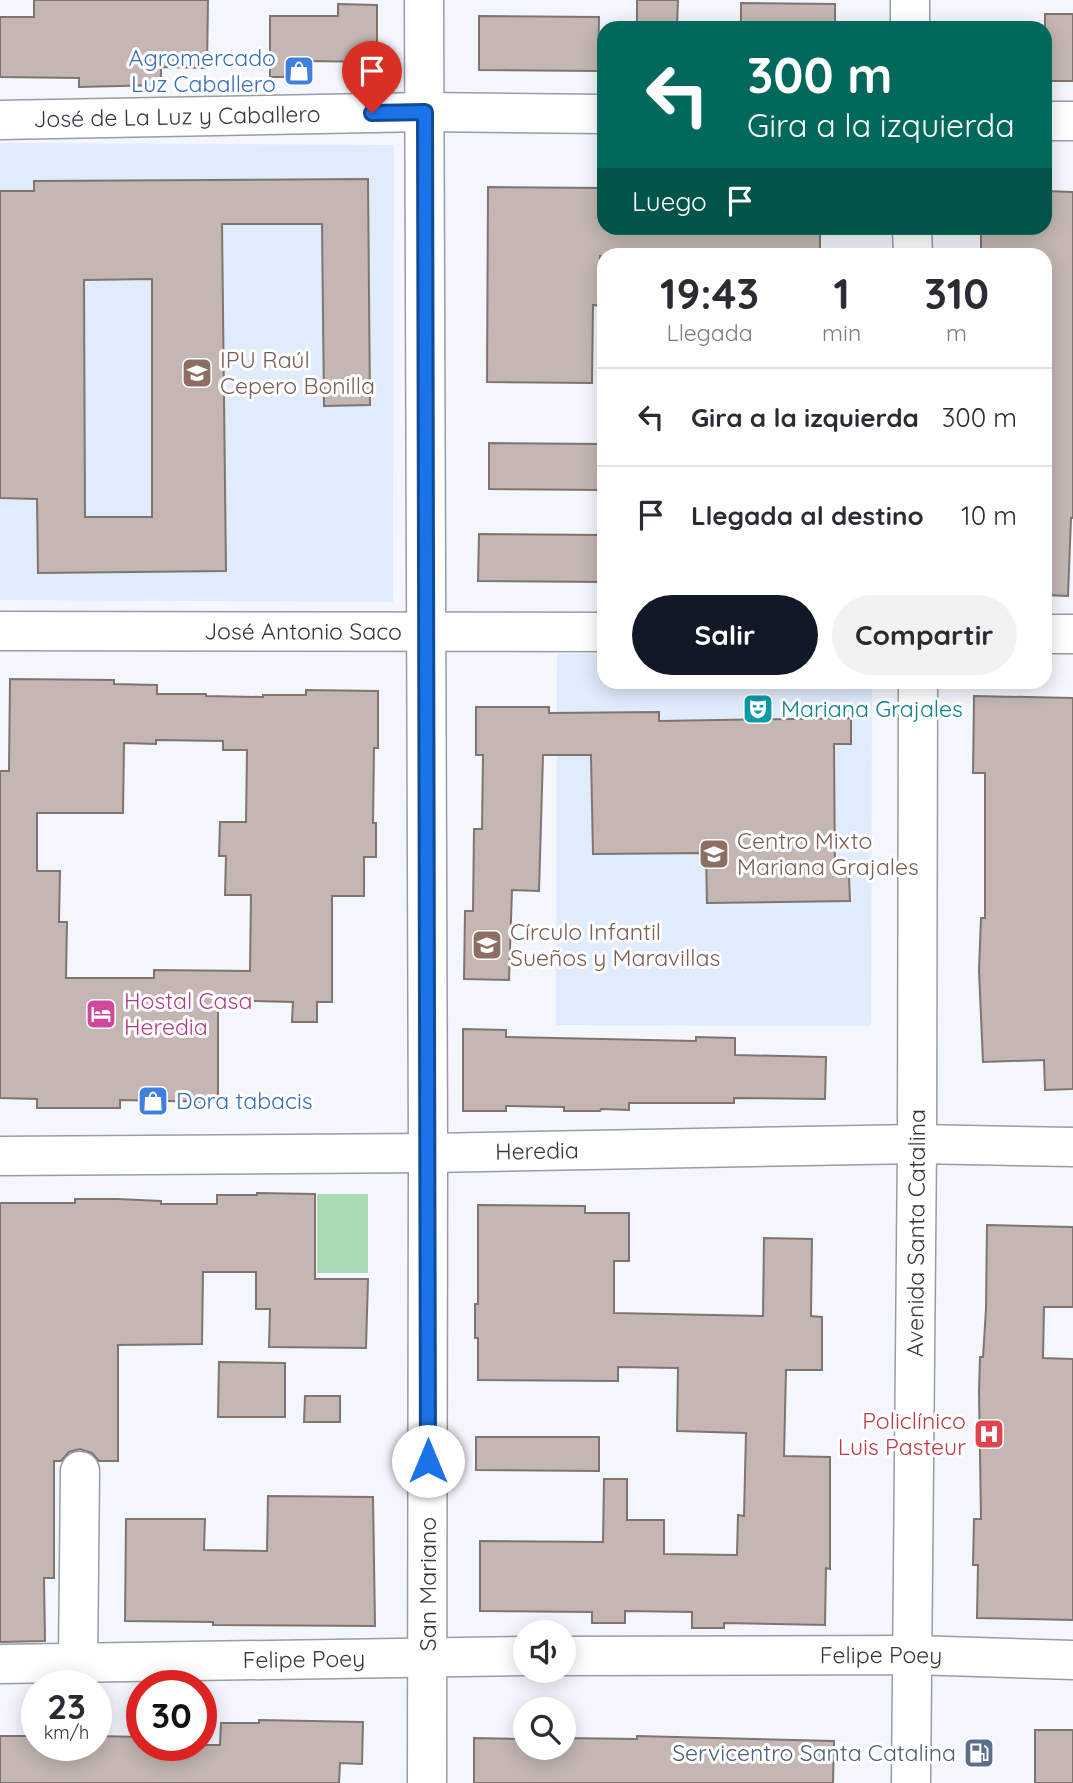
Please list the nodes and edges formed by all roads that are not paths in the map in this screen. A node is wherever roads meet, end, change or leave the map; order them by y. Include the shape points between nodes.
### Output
1 (424, 0) edge
2 (910, 0) edge
3 (910, 21) edge
4 (425, 112) junction
5 (597, 114) edge
6 (0, 120) edge
7 (1052, 121) edge
8 (1073, 121) edge
9 (0, 631) edge
10 (425, 632) junction
11 (597, 632) edge
12 (1052, 634) edge
13 (1073, 634) edge
14 (918, 689) edge
15 (917, 1144) junction
16 (1073, 1147) edge
17 (428, 1153) junction
18 (0, 1156) edge
19 (80, 1471) dead end
20 (914, 1655) junction
21 (428, 1656) junction
22 (513, 1656) edge
23 (576, 1656) edge
24 (1073, 1660) edge
25 (78, 1662) junction
26 (0, 1664) edge
27 (428, 1783) edge
28 (911, 1783) edge

1 - 4 street, San Mariano
2 - 3 street
4 - 5 street, José de La Luz y Caballero
4 - 6 street, José de La Luz y Caballero
4 - 10 street, San Mariano
7 - 8 street
9 - 10 street, José Antonio Saco
10 - 11 street, José Antonio Saco
10 - 17 street, San Mariano
12 - 13 street
14 - 15 street, Avenida Santa Catalina
15 - 16 street, Heredia
15 - 17 street, Heredia
15 - 20 street, Avenida Santa Catalina
17 - 18 street, Heredia
17 - 21 street, San Mariano
19 - 25 street
20 - 23 street, Felipe Poey
20 - 24 street, Felipe Poey
20 - 28 street, Avenida Santa Catalina
21 - 22 street, Felipe Poey
21 - 25 street, Felipe Poey
21 - 27 street, San Mariano
25 - 26 street, Felipe Poey

